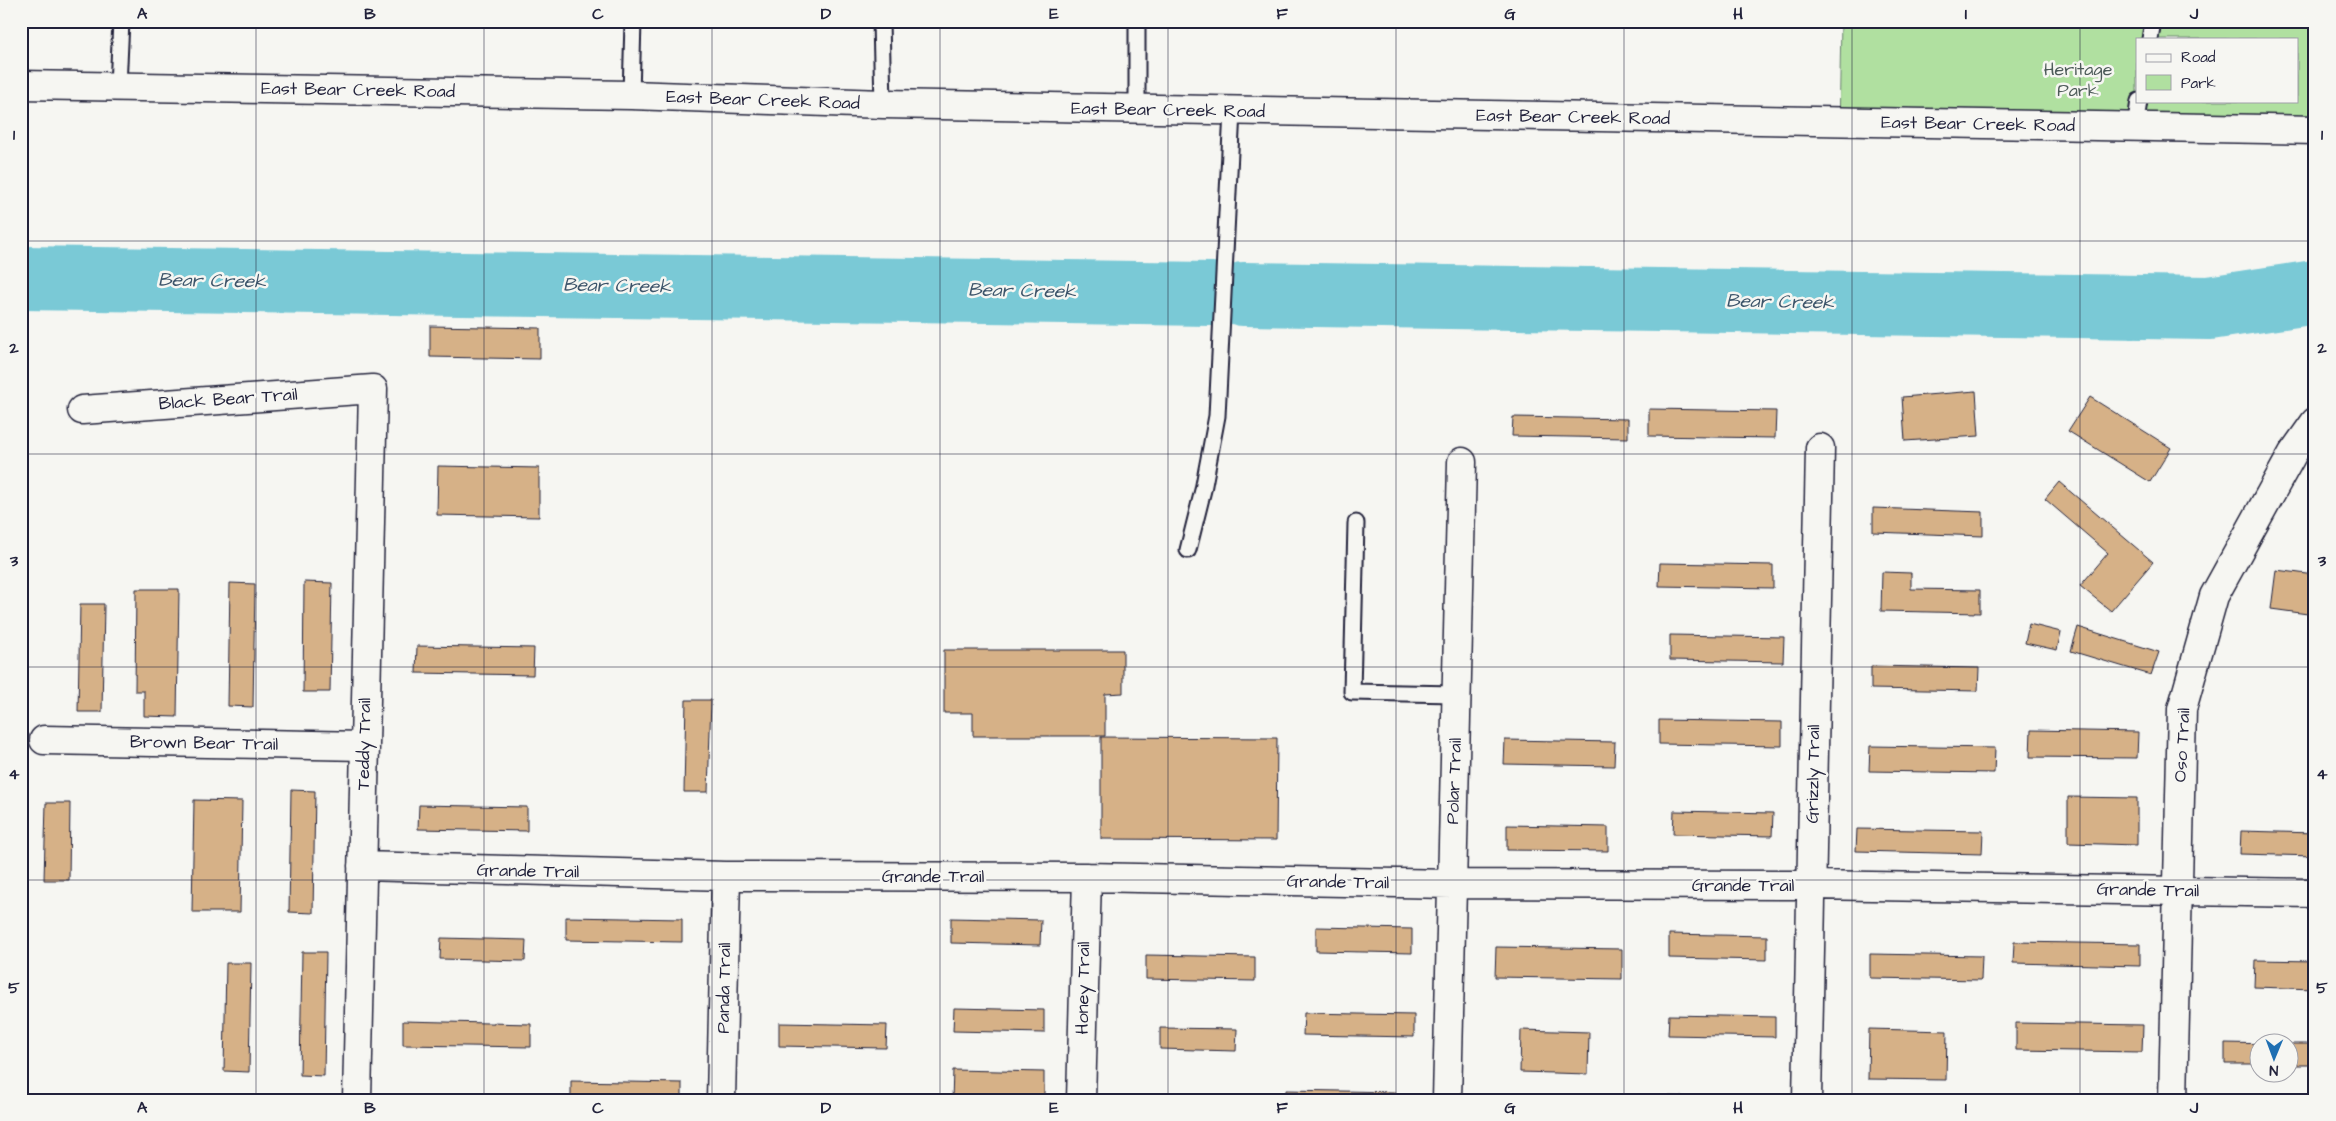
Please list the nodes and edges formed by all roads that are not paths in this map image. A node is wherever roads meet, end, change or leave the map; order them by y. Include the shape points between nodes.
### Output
1 (121, 21) edge
2 (633, 21) edge
3 (881, 21) edge
4 (1137, 21) edge
5 (2153, 21) edge
6 (2150, 38) edge
7 (21, 85) edge
8 (118, 86) junction
9 (631, 95) junction
10 (883, 104) junction
11 (1137, 109) junction
12 (1232, 111) junction
13 (2137, 114) edge
14 (2315, 130) edge
15 (373, 389) joint
16 (82, 410) dead end
17 (2315, 422) edge
18 (1820, 448) dead end
19 (1462, 462) dead end
20 (1356, 522) dead end
21 (1188, 550) dead end
22 (1456, 694) junction
23 (44, 740) dead end
24 (364, 746) junction
25 (362, 866) junction
26 (726, 876) junction
27 (1086, 877) junction
28 (1451, 884) junction
29 (1810, 885) junction
30 (2178, 890) junction
31 (2315, 893) edge
32 (358, 1100) edge
33 (721, 1100) edge
34 (1081, 1100) edge
35 (1447, 1100) edge
36 (1807, 1100) edge
37 (2173, 1100) edge

1 - 8 lane
2 - 9 lane
3 - 10 lane
4 - 11 lane
5 - 6 lane
7 - 8 street, East Bear Creek Road
8 - 9 street, East Bear Creek Road
9 - 10 street, East Bear Creek Road
10 - 11 street, East Bear Creek Road
11 - 12 street, East Bear Creek Road
12 - 13 street, East Bear Creek Road
12 - 21 lane via 1217,416
13 - 14 street, East Bear Creek Road
15 - 16 street, Black Bear Trail
15 - 24 street, Teddy Trail
17 - 30 street, Oso Trail via 2293,453 2214,596 2182,709
18 - 29 street, Grizzly Trail
19 - 22 street, Polar Trail
20 - 22 lane via 1352,692
22 - 28 street, Polar Trail
23 - 24 street, Brown Bear Trail
24 - 25 street, Teddy Trail
25 - 26 street, Grande Trail
25 - 32 street, Teddy Trail
26 - 27 street, Grande Trail
26 - 33 street, Panda Trail
27 - 28 street, Grande Trail
27 - 34 street, Honey Trail
28 - 29 street, Grande Trail
28 - 35 street, Polar Trail
29 - 30 street, Grande Trail
29 - 36 street, Grizzly Trail
30 - 31 street, Grande Trail
30 - 37 street, Oso Trail

